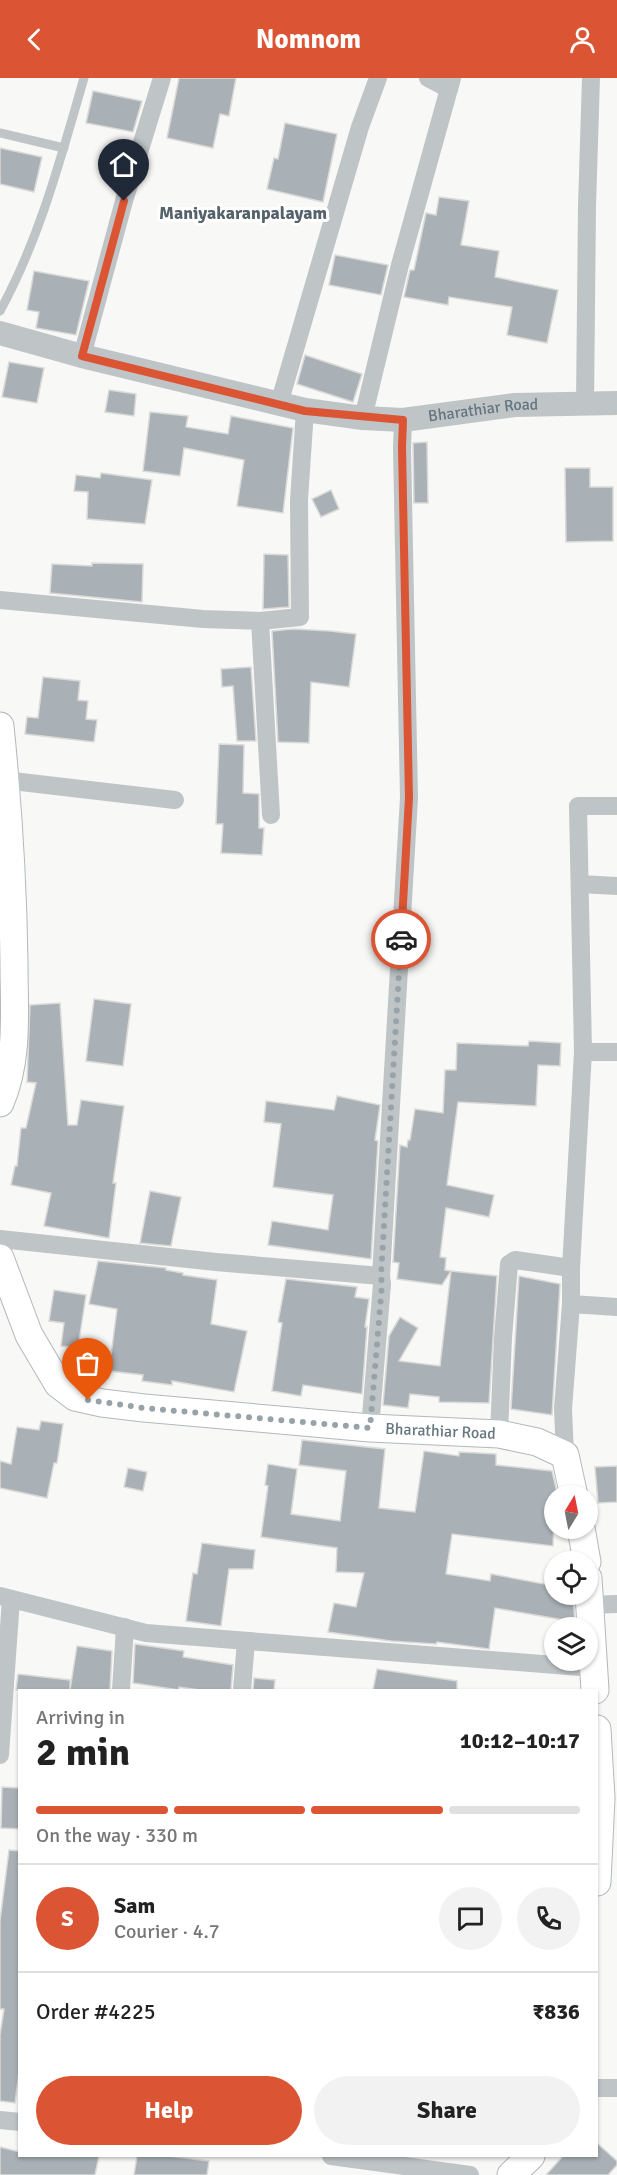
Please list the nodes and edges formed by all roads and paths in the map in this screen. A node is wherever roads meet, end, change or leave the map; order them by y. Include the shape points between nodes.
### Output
1 (84, 78) edge
2 (162, 78) edge
3 (378, 78) edge
4 (428, 78) edge
5 (591, 78) edge
6 (451, 84) edge
7 (0, 133) edge
8 (64, 148) junction
9 (0, 311) edge
10 (0, 333) edge
11 (82, 356) junction
12 (617, 403) edge
13 (279, 404) junction
14 (585, 404) junction
15 (305, 411) junction
16 (363, 418) junction
17 (403, 420) junction
18 (0, 600) edge
19 (260, 621) junction
20 (0, 735) edge
21 (4, 780) junction
22 (174, 800) dead end
23 (617, 806) edge
24 (271, 815) dead end
25 (580, 884) junction
26 (617, 886) edge
27 (7, 912) edge
28 (583, 1052) junction
29 (617, 1052) edge
30 (0, 1103) edge
31 (0, 1239) edge
32 (0, 1258) edge
33 (571, 1268) junction
34 (381, 1276) junction
35 (571, 1304) junction
36 (617, 1307) edge
37 (370, 1428) junction
38 (499, 1434) junction
39 (565, 1455) junction
40 (572, 1485) edge
41 (5, 1597) edge
42 (617, 1604) edge
43 (590, 1605) edge
44 (598, 1605) edge
45 (124, 1627) junction
46 (246, 1641) junction
47 (594, 1679) edge
48 (121, 1689) edge
49 (242, 1689) edge
50 (598, 1735) edge
51 (0, 1755) edge
52 (609, 1798) edge
53 (598, 1875) edge
54 (598, 2088) edge
55 (617, 2088) edge
56 (0, 2120) edge
57 (18, 2122) edge
58 (338, 2157) edge
59 (530, 2157) edge
60 (470, 2175) edge
61 (511, 2175) edge

1 - 8 lane
2 - 11 street
3 - 13 street
4 - 6 street
5 - 14 street
6 - 16 street
7 - 8 lane
8 - 9 lane via 38,229
10 - 11 street, Bharathiar Road
11 - 13 street, Bharathiar Road
12 - 14 street, Bharathiar Road
13 - 15 street, Bharathiar Road
14 - 17 street, Bharathiar Road via 515,405
15 - 16 street, Bharathiar Road
15 - 19 street via 299,500 300,617
16 - 17 street, Bharathiar Road
17 - 34 street via 409,798
18 - 19 street
19 - 24 street
20 - 21 main road
21 - 22 street
21 - 27 main road
23 - 25 street via 578,806
25 - 26 street
25 - 28 street
27 - 30 main road via 15,1045
28 - 29 street
28 - 33 street
31 - 34 street
32 - 37 main road, Bharathiar Road via 28,1335 58,1384 75,1397 144,1408
33 - 35 street
33 - 38 street via 516,1260 509,1264
34 - 37 street
35 - 36 street
35 - 39 street via 563,1409
37 - 38 main road, Bharathiar Road
38 - 39 main road, Bharathiar Road via 537,1442
39 - 40 main road
41 - 45 street
41 - 51 street
42 - 44 street
43 - 47 main road
45 - 46 street via 146,1633
45 - 48 street
46 - 47 street
46 - 49 street
50 - 52 main road
52 - 53 main road
54 - 55 street
56 - 57 street
58 - 60 street
59 - 61 main road

